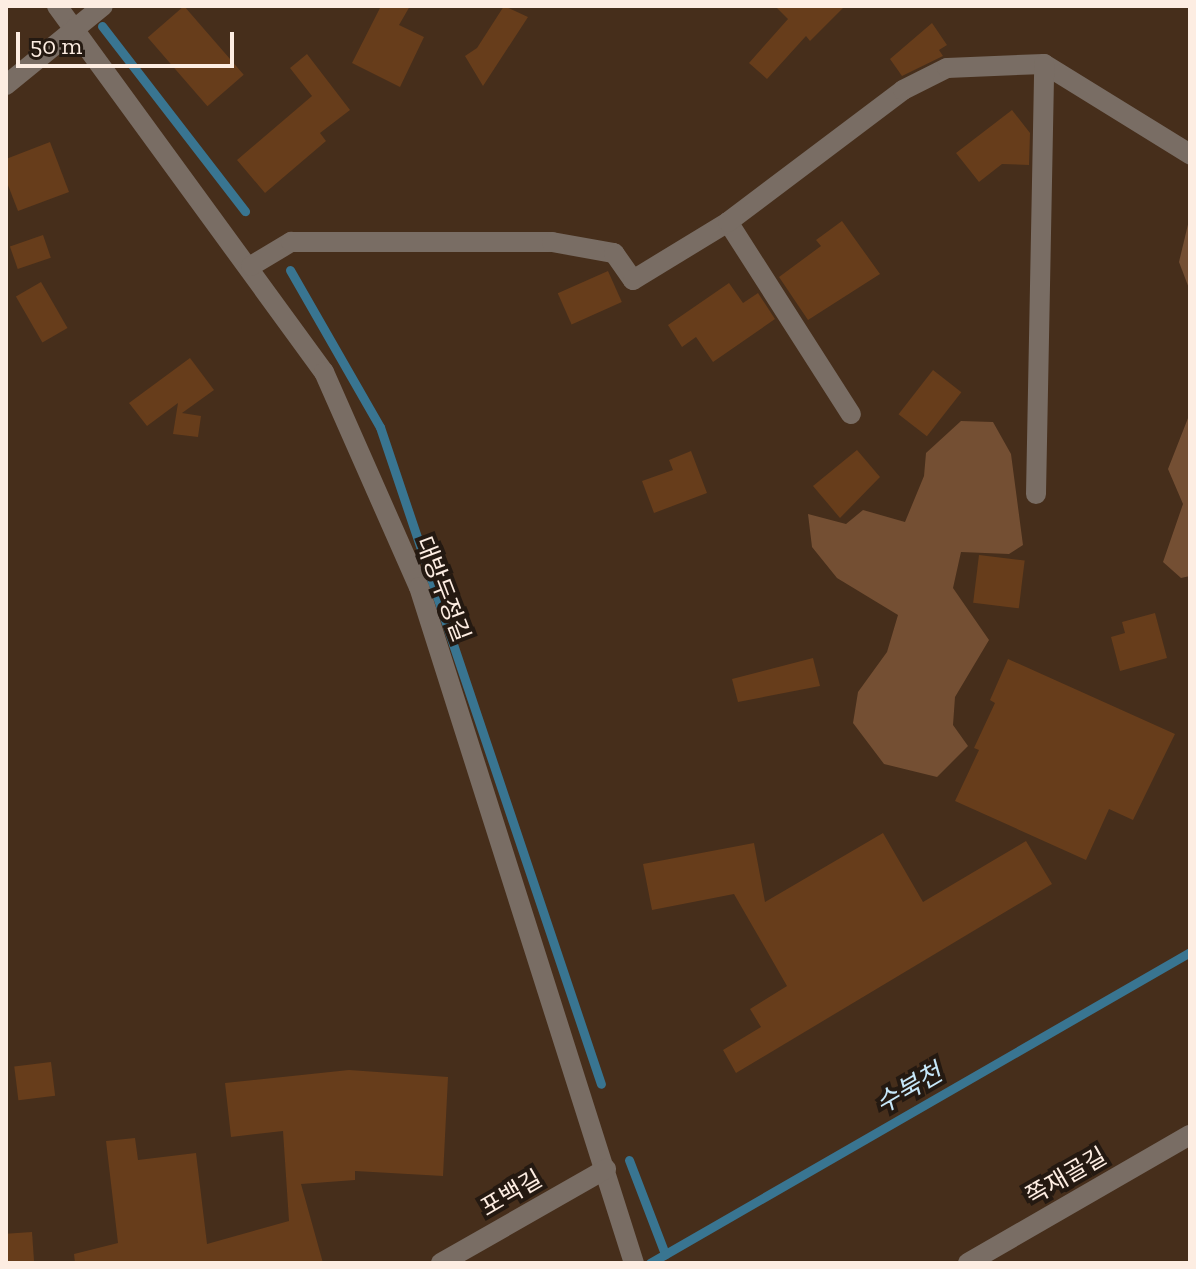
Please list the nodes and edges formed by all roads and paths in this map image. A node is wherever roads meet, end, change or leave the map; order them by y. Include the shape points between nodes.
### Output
1 (57, 6) edge
2 (103, 6) edge
3 (76, 29) junction
4 (1044, 64) junction
5 (6, 85) edge
6 (1190, 154) edge
7 (728, 222) junction
8 (251, 266) junction
9 (851, 414) dead end
10 (1036, 494) dead end
11 (1190, 1135) edge
12 (606, 1169) junction
13 (441, 1263) edge
14 (634, 1263) edge
15 (968, 1263) edge

1 - 3 street, 대방두정길
2 - 3 street
3 - 5 street
3 - 8 street, 대방두정길
4 - 6 street
4 - 7 street via 947,68 925,79
4 - 10 street
7 - 8 street via 633,280 614,253 552,242 291,242
7 - 9 street
8 - 12 street, 대방두정길 via 324,372 419,587
11 - 15 street, 쪽재골길
12 - 13 street, 포백길
12 - 14 street, 대방두정길

